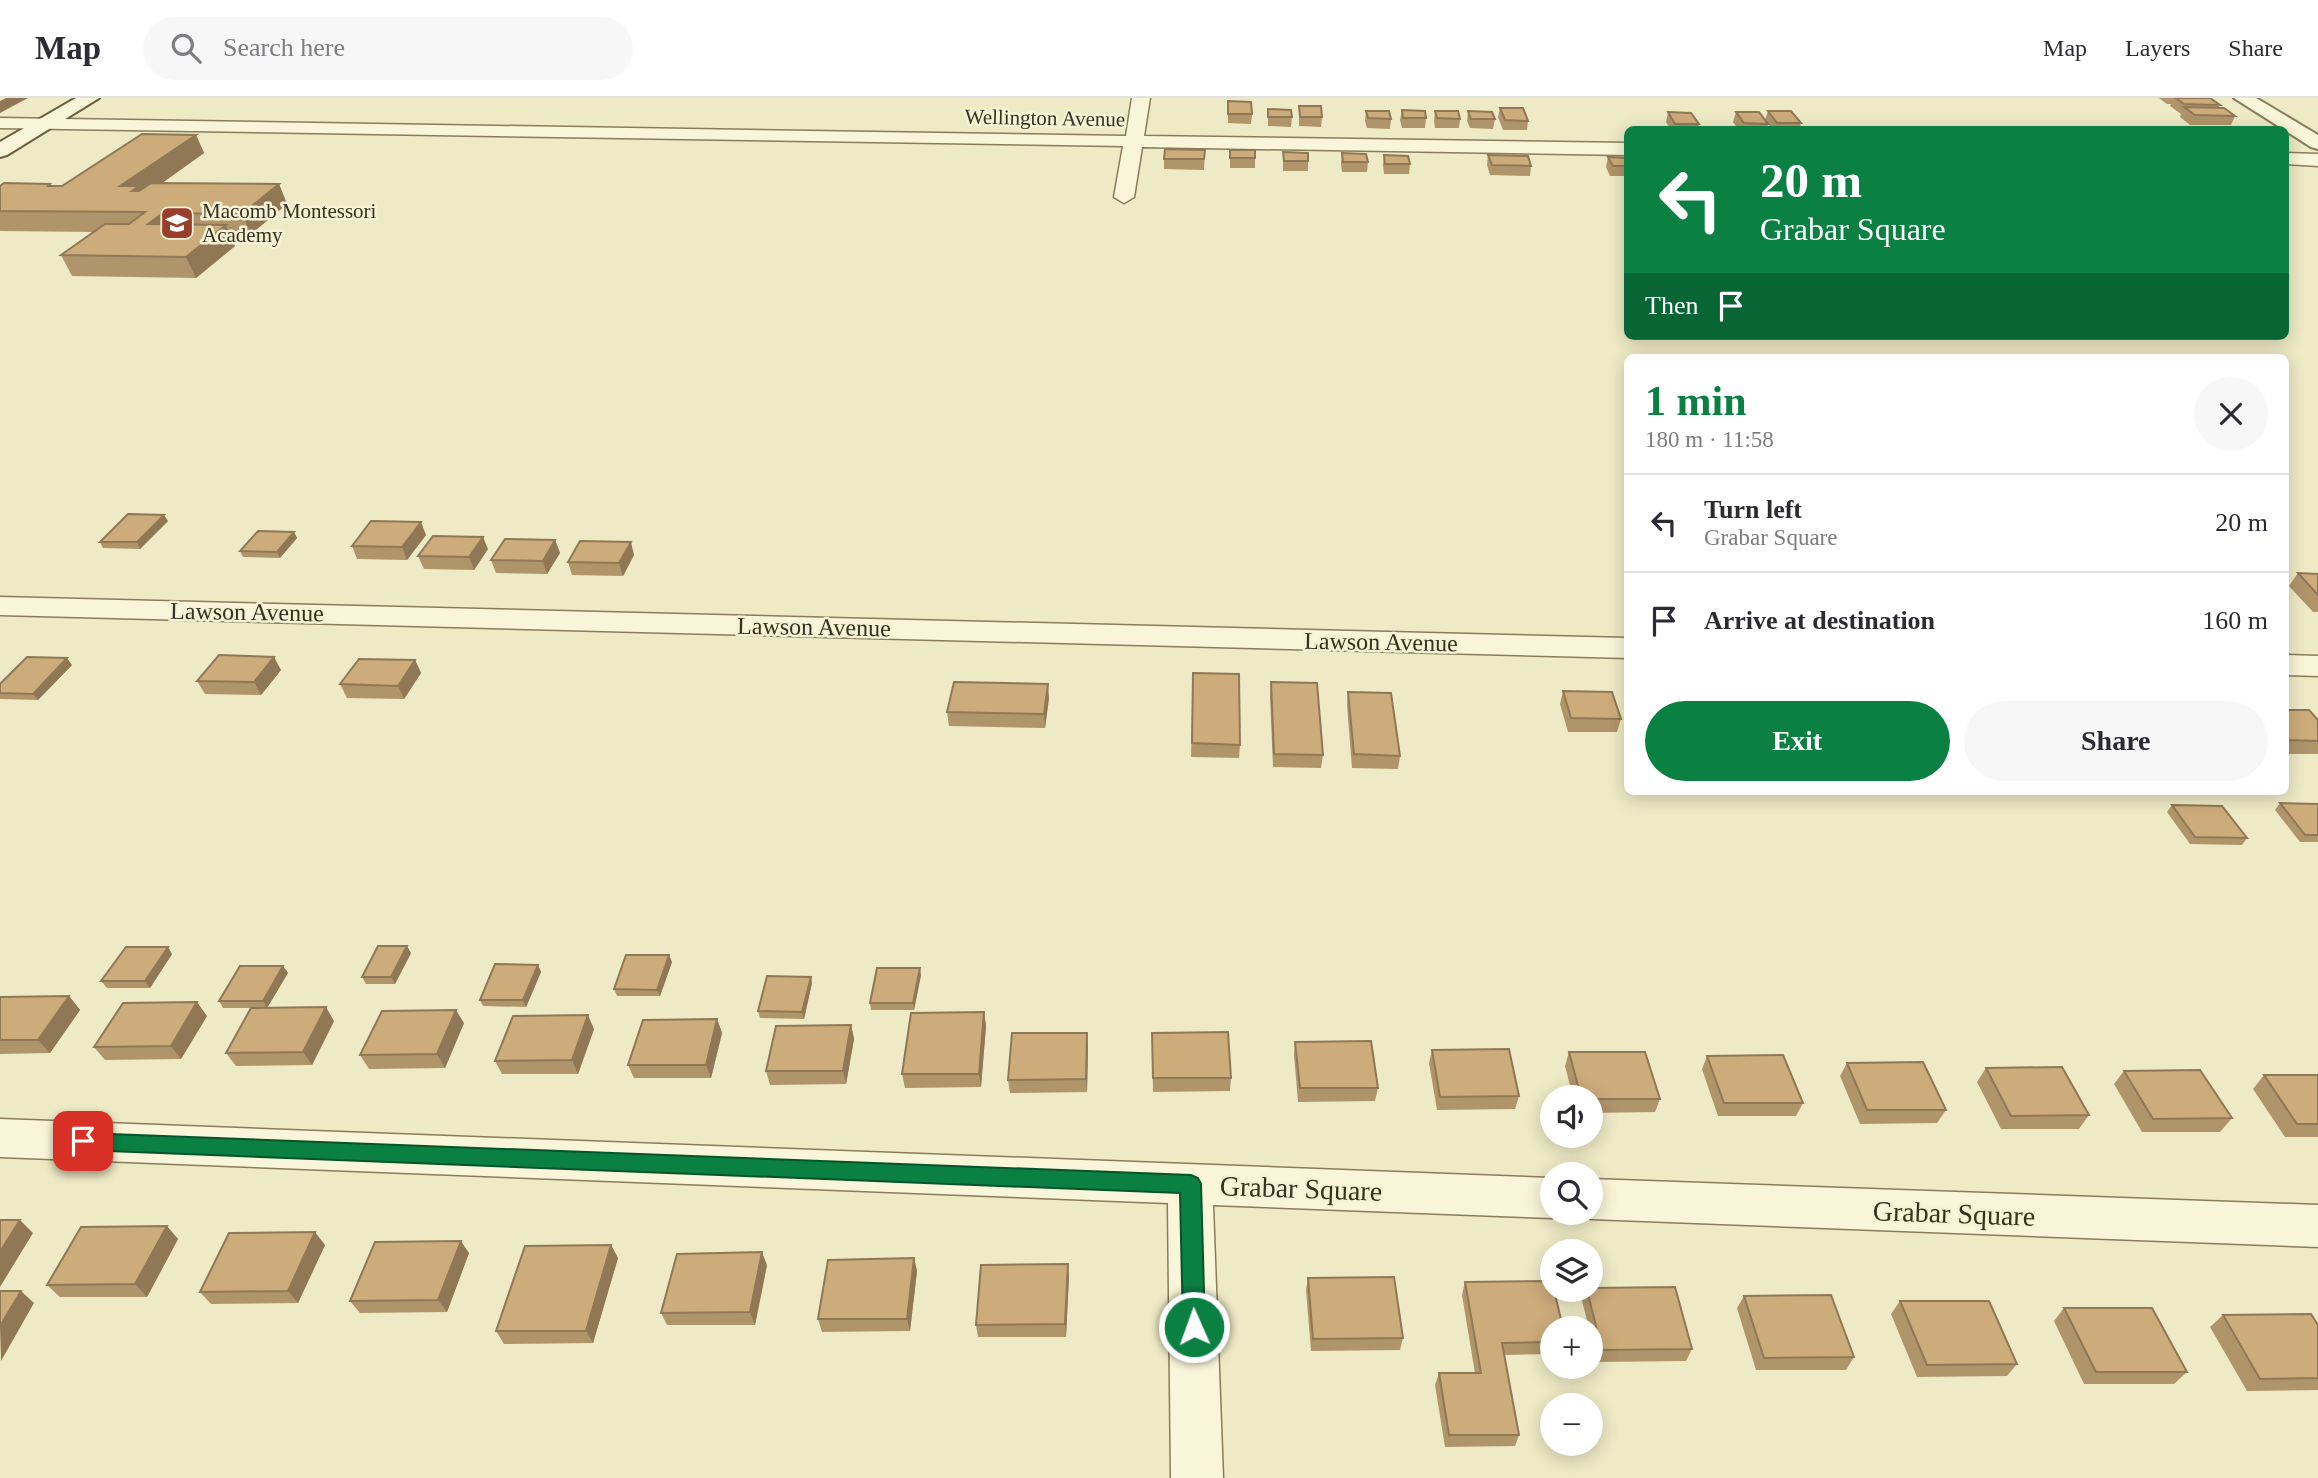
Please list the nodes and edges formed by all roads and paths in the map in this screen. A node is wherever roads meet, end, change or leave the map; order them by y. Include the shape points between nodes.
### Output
1 (90, 98) edge
2 (1141, 98) edge
3 (2243, 98) edge
4 (0, 123) edge
5 (46, 124) junction
6 (1133, 142) junction
7 (2318, 143) edge
8 (1624, 149) edge
9 (0, 151) edge
10 (2289, 159) edge
11 (2318, 160) edge
12 (1124, 197) dead end
13 (0, 606) edge
14 (1624, 648) edge
15 (2289, 665) edge
16 (2318, 666) edge
17 (0, 1138) edge
18 (1191, 1184) junction
19 (1540, 1198) edge
20 (1603, 1199) edge
21 (2318, 1226) edge
22 (1198, 1478) edge

1 - 5 main road
2 - 6 street
3 - 7 main road
4 - 5 street, Wellington Avenue
5 - 6 street, Wellington Avenue
5 - 9 main road
6 - 8 street, Wellington Avenue
6 - 12 street
10 - 11 street
13 - 14 street, Lawson Avenue
15 - 16 street
17 - 18 street, Grabar Square
18 - 19 street, Grabar Square
18 - 22 street
20 - 21 street, Grabar Square

